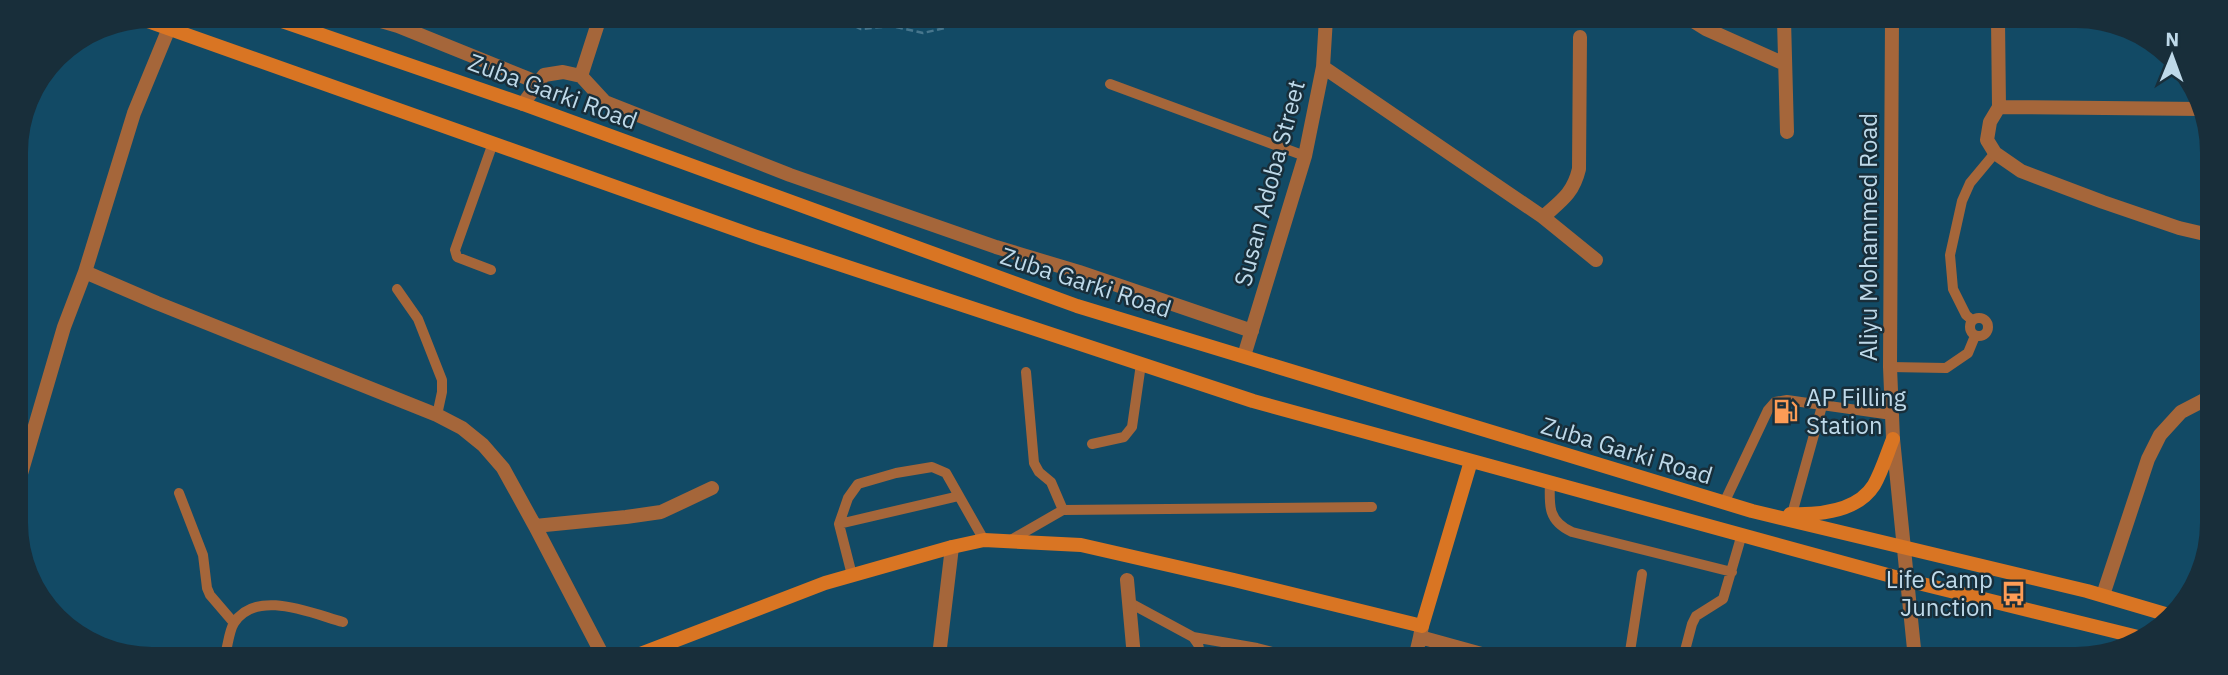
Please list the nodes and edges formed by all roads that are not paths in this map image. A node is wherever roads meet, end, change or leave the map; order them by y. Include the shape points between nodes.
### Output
1 (169, 28) edge
2 (184, 28) edge
3 (312, 28) edge
4 (403, 28) edge
5 (596, 28) edge
6 (1325, 28) edge
7 (1704, 28) edge
8 (1784, 28) edge
9 (1892, 28) edge
10 (1998, 28) edge
11 (1580, 37) dead end
12 (1785, 64) junction
13 (1323, 67) junction
14 (581, 76) junction
15 (539, 83) junction
16 (1110, 85) dead end
17 (523, 104) junction
18 (1999, 107) junction
19 (2192, 109) edge
20 (1787, 132) dead end
21 (493, 143) junction
22 (1995, 153) junction
23 (1304, 156) junction
24 (1543, 217) junction
25 (2200, 233) edge
26 (1596, 260) dead end
27 (491, 270) dead end
28 (85, 272) junction
29 (397, 289) dead end
30 (1972, 320) junction
31 (1252, 331) junction
32 (1975, 335) junction
33 (1244, 356) junction
34 (1141, 364) junction
35 (1890, 368) junction
36 (1026, 372) dead end
37 (2200, 402) edge
38 (1822, 406) junction
39 (437, 415) junction
40 (1892, 415) junction
41 (1893, 439) junction
42 (1092, 444) dead end
43 (28, 450) edge
44 (1471, 461) junction
45 (1550, 482) junction
46 (712, 488) dead end
47 (179, 493) dead end
48 (959, 496) junction
49 (1724, 503) junction
50 (1372, 507) dead end
51 (1063, 510) junction
52 (1752, 511) junction
53 (1793, 514) junction
54 (839, 524) junction
55 (535, 526) junction
56 (1742, 534) junction
57 (984, 540) junction
58 (1008, 541) junction
59 (952, 547) junction
60 (1905, 547) junction
61 (1732, 572) junction
62 (1642, 574) dead end
63 (852, 575) junction
64 (1127, 580) dead end
65 (1906, 580) junction
66 (2103, 595) junction
67 (1130, 603) junction
68 (2162, 613) edge
69 (343, 622) dead end
70 (234, 623) junction
71 (1421, 632) junction
72 (2129, 635) edge
73 (1193, 637) junction
74 (227, 647) edge
75 (598, 647) edge
76 (658, 647) edge
77 (940, 647) edge
78 (1133, 647) edge
79 (1199, 647) edge
80 (1251, 647) edge
81 (1417, 647) edge
82 (1464, 647) edge
83 (1631, 647) edge
84 (1686, 647) edge
85 (1914, 647) edge

1 - 28 street via 134,113
2 - 21 main road, Zuba Garki Road
3 - 17 main road, Zuba Garki Road
4 - 15 street
5 - 14 street
6 - 13 street, Susan Adoba Street
7 - 12 street
8 - 12 street
9 - 35 street, Aliyu Mohammed Road
10 - 18 street
11 - 24 street via 1579,169 1570,194
12 - 20 street
13 - 23 street, Susan Adoba Street
13 - 24 street
14 - 15 street via 564,72 544,75
14 - 31 street via 606,102 790,175
15 - 17 street
16 - 23 lane
17 - 33 main road, Zuba Garki Road via 1077,306
18 - 19 street
18 - 22 street via 1987,141
21 - 27 lane via 454,250 463,261
21 - 34 main road, Zuba Garki Road via 754,236
22 - 25 street via 2021,171
22 - 30 lane via 1970,183 1962,201 1950,255 1953,289
23 - 31 street, Susan Adoba Street
24 - 26 street
28 - 39 street
28 - 43 street
29 - 39 lane via 418,319 442,380
30 - 32 lane via 1969,329
30 - 32 lane via 1984,319 1988,327 1983,335
31 - 33 street, Susan Adoba Street
32 - 35 lane via 1968,353 1946,368
33 - 49 main road, Zuba Garki Road
34 - 42 lane via 1132,427 1124,437
34 - 44 main road, Zuba Garki Road via 1254,401
35 - 40 street, Aliyu Mohammed Road
36 - 51 lane via 1034,463 1051,482
37 - 66 street via 2181,412 2160,435
38 - 40 lane
38 - 49 lane via 1774,402
38 - 53 lane
39 - 55 street via 483,445 503,468
40 - 41 street, Aliyu Mohammed Road
41 - 53 main road via 1874,485 1860,500 1824,513
41 - 60 street, Aliyu Mohammed Road
44 - 45 main road, Zuba Garki Road
44 - 71 main road
45 - 56 main road, Zuba Garki Road
45 - 61 lane via 1549,503 1555,522 1563,528
46 - 55 street via 661,512
47 - 70 lane via 203,555 207,588
48 - 54 lane
48 - 54 lane via 946,473 932,467 897,473 858,484
48 - 57 lane
49 - 52 main road, Zuba Garki Road
50 - 51 lane
51 - 58 lane
52 - 53 main road
52 - 60 main road, Zuba Garki Road
54 - 63 lane
55 - 75 street
56 - 61 lane
56 - 65 main road, Zuba Garki Road
57 - 58 main road
57 - 59 main road
58 - 71 main road via 1082,545 1234,580
59 - 63 main road
59 - 77 street
60 - 65 street, Aliyu Mohammed Road
60 - 66 main road, Zuba Garki Road
61 - 84 lane via 1723,599 1696,616
62 - 83 lane
63 - 76 main road
64 - 67 street
65 - 72 main road, Zuba Garki Road
65 - 85 street, Aliyu Mohammed Road
66 - 68 main road, Zuba Garki Road
67 - 73 lane
67 - 78 street
69 - 70 lane via 276,604 258,606
70 - 74 lane
71 - 81 street
71 - 82 street
73 - 79 lane
73 - 80 lane

